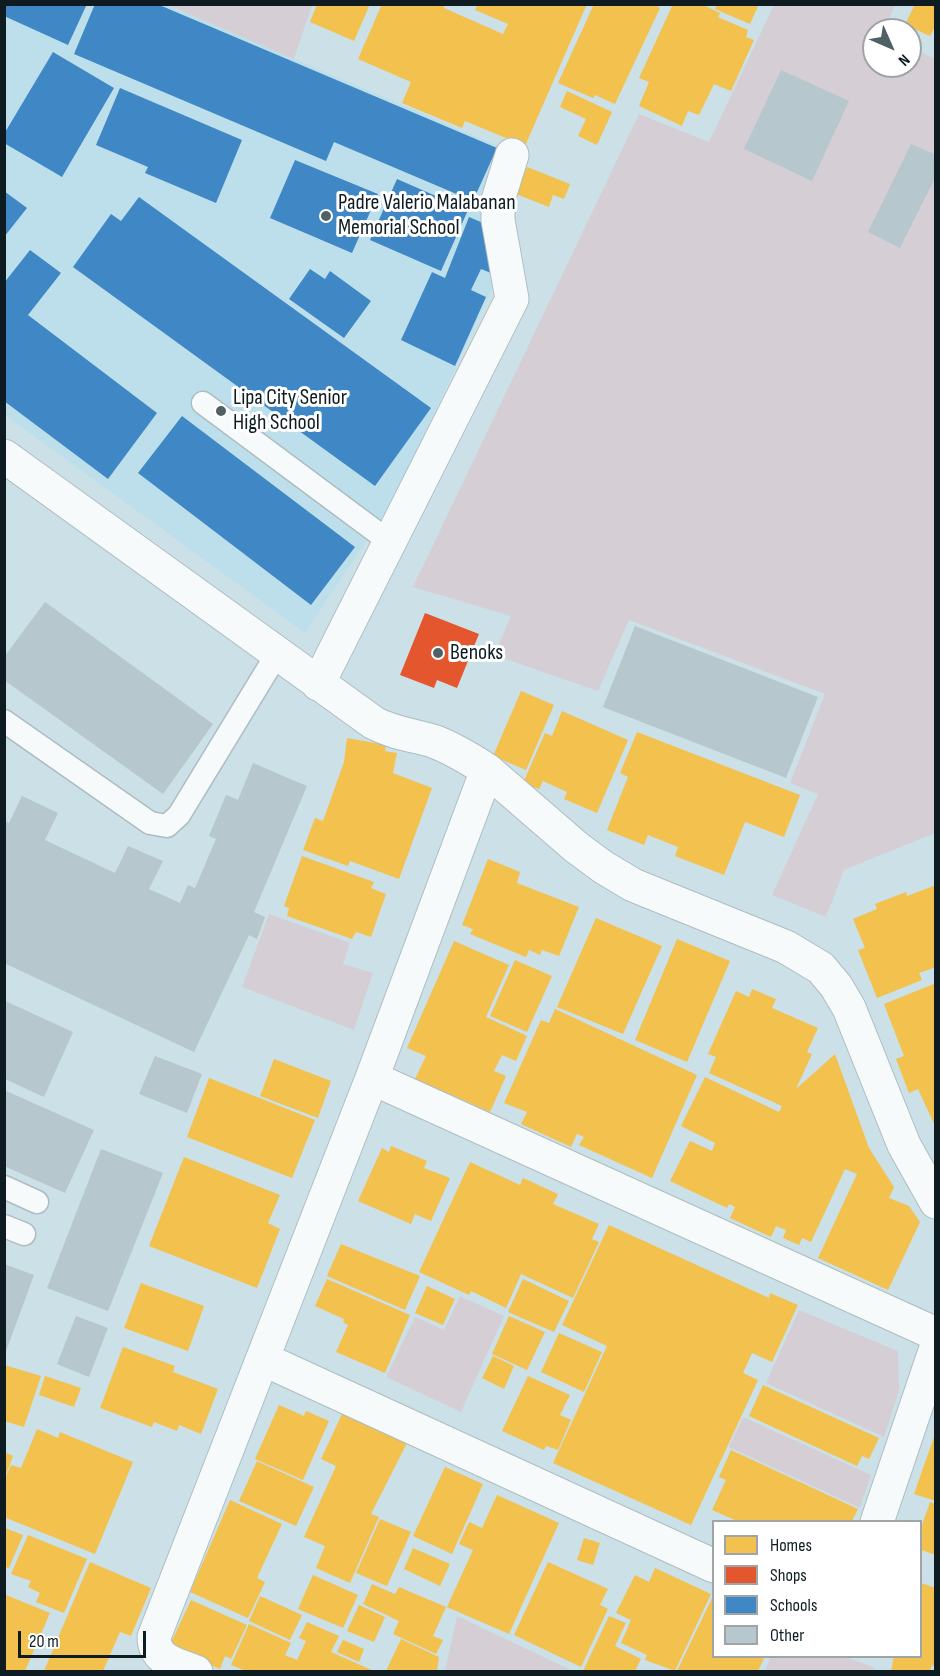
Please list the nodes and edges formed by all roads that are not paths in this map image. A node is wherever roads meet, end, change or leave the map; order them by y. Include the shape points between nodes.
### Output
1 (512, 155) dead end
2 (203, 403) dead end
3 (4, 456) edge
4 (390, 542) junction
5 (277, 654) junction
6 (318, 684) junction
7 (4, 721) edge
8 (487, 770) junction
9 (372, 1078) junction
10 (4, 1187) edge
11 (37, 1202) dead end
12 (936, 1202) edge
13 (936, 1334) edge
14 (936, 1348) edge
15 (263, 1359) junction
16 (878, 1520) edge
17 (712, 1565) edge
18 (196, 1671) edge

1 - 4 street via 498,200 512,299
2 - 4 lane
3 - 5 street
4 - 6 street
5 - 6 street
5 - 7 lane via 179,815 167,826 150,823
6 - 8 street via 374,723 445,746
8 - 9 street
8 - 12 street via 576,847 633,885 786,946 821,968 849,1008 904,1145
9 - 13 street
9 - 15 street
10 - 11 lane
14 - 16 street
15 - 17 street
15 - 18 street via 154,1638 161,1657

